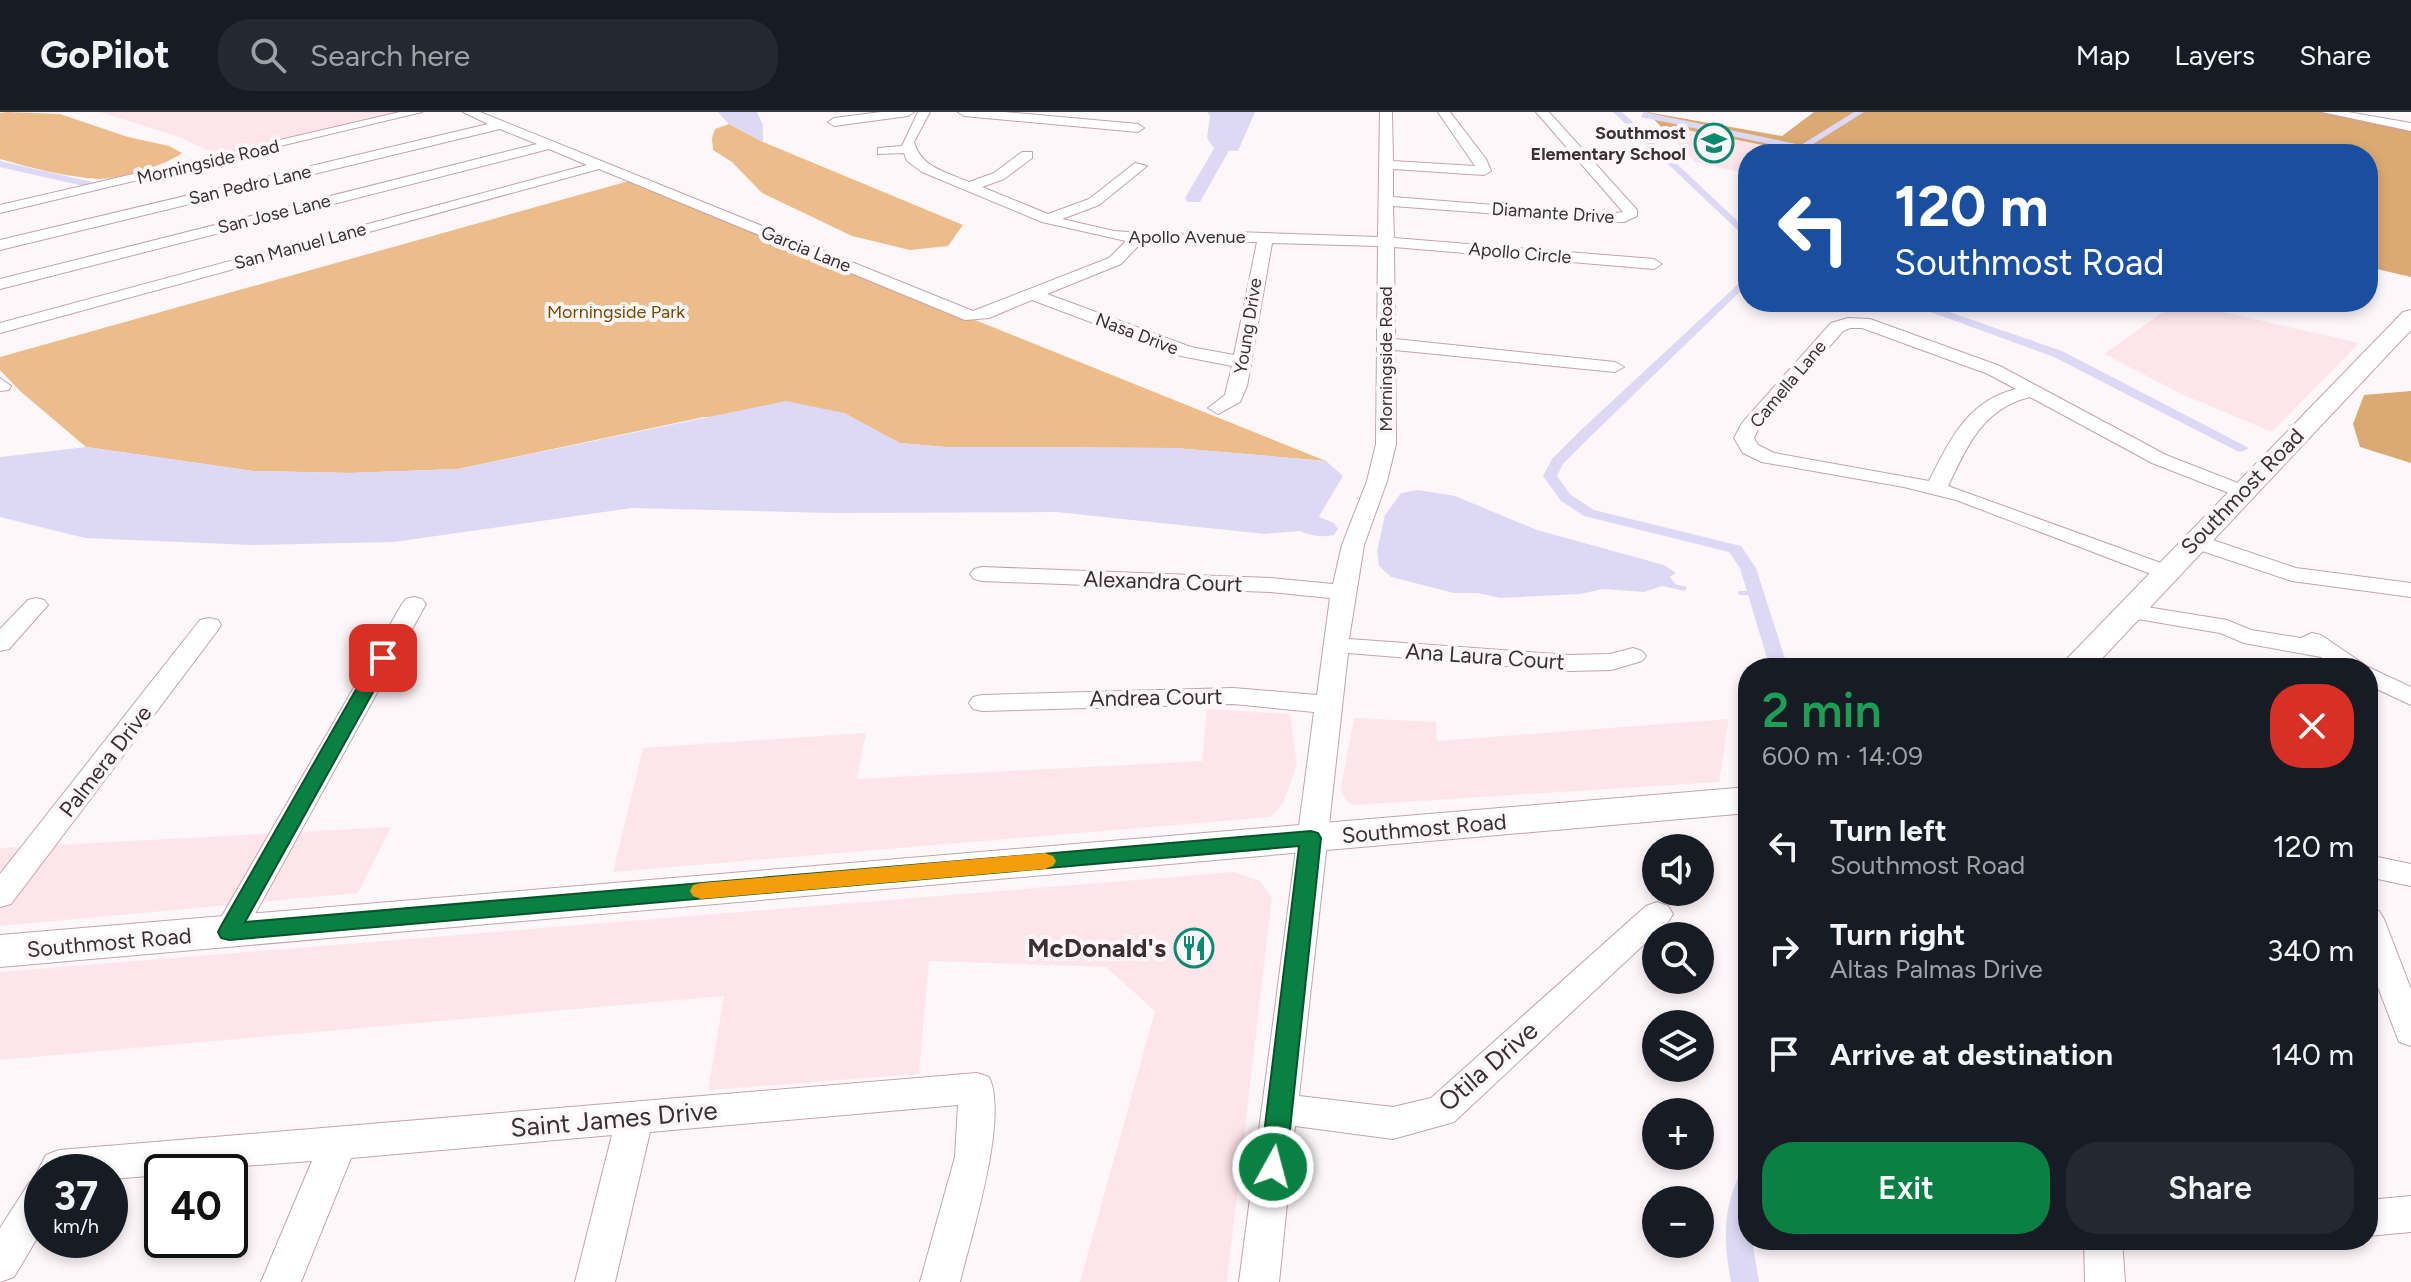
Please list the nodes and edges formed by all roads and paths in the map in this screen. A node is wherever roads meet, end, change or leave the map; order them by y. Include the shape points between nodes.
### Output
1 (416, 112) edge
2 (469, 112) edge
3 (908, 112) edge
4 (924, 112) edge
5 (964, 112) edge
6 (1386, 112) edge
7 (1444, 112) edge
8 (1542, 112) edge
9 (2328, 112) edge
10 (834, 122) dead end
11 (501, 125) junction
12 (2411, 127) edge
13 (1138, 128) dead end
14 (549, 145) junction
15 (908, 149) junction
16 (883, 151) dead end
17 (1027, 155) dead end
18 (600, 165) junction
19 (1386, 165) junction
20 (1140, 166) dead end
21 (970, 186) junction
22 (1386, 201) junction
23 (0, 209) edge
24 (1047, 219) junction
25 (1266, 238) junction
26 (1137, 239) junction
27 (1386, 242) junction
28 (0, 245) edge
29 (1654, 264) dead end
30 (0, 284) edge
31 (1034, 295) junction
32 (0, 328) edge
33 (2405, 330) edge
34 (1387, 344) junction
35 (1243, 362) junction
36 (1615, 367) dead end
37 (2035, 390) junction
38 (1218, 408) dead end
39 (1936, 489) junction
40 (2241, 491) junction
41 (2199, 537) junction
42 (2164, 572) junction
43 (982, 574) dead end
44 (2411, 590) edge
45 (1343, 592) junction
46 (414, 604) dead end
47 (36, 605) dead end
48 (2128, 611) junction
49 (209, 625) dead end
50 (0, 644) edge
51 (1337, 645) junction
52 (1633, 656) dead end
53 (2084, 658) edge
54 (2339, 658) edge
55 (2378, 680) edge
56 (2411, 697) edge
57 (982, 703) dead end
58 (1330, 705) junction
59 (1738, 801) edge
60 (1311, 838) junction
61 (2378, 868) edge
62 (2411, 875) edge
63 (0, 896) edge
64 (1657, 914) dead end
65 (229, 932) junction
66 (2378, 945) edge
67 (0, 951) edge
68 (2411, 1032) edge
69 (1280, 1109) junction
70 (635, 1117) junction
71 (339, 1142) junction
72 (128, 1161) edge
73 (2411, 1214) edge
74 (2378, 1217) edge
75 (24, 1225) edge
76 (2103, 1250) edge
77 (0, 1264) edge
78 (281, 1282) edge
79 (595, 1282) edge
80 (940, 1282) edge
81 (1259, 1282) edge
82 (2105, 1282) edge

1 - 23 street, Morningside Road
2 - 11 street, Garcia Lane
3 - 10 street
4 - 15 street
5 - 13 street
6 - 19 street, Morningside Road
7 - 19 street via 1484,171
8 - 22 street, Diamante Drive via 1632,213 1608,218
9 - 12 street
11 - 14 street, Garcia Lane
11 - 28 street, San Pedro Lane
14 - 18 street, Garcia Lane
14 - 30 street, San Jose Lane
15 - 16 street
15 - 21 street, Apollo Avenue via 927,169
17 - 21 street via 999,176
18 - 31 street, Garcia Lane via 971,316
18 - 32 street, San Manuel Lane
19 - 22 street, Morningside Road
20 - 24 street via 1094,202
21 - 24 street, Apollo Avenue
22 - 27 street, Morningside Road
24 - 26 street, Apollo Avenue
25 - 26 street, Apollo Avenue
25 - 27 street, Apollo Avenue
25 - 35 street, Young Drive
26 - 31 street, Garcia Lane via 1115,261
27 - 29 street, Apollo Circle
27 - 34 street, Morningside Road
31 - 35 street, Nasa Drive via 1187,352
33 - 40 main road, Southmost Road
34 - 36 street
34 - 45 street, Morningside Road via 1386,444
35 - 38 street, Young Drive via 1233,398
37 - 39 street via 2001,397 1982,409
37 - 39 street, Camella Lane via 1881,327 1848,323 1837,327 1744,438 1750,449 1769,458
37 - 40 street, Camella Lane via 2159,459
39 - 42 street, Camella Lane
40 - 41 main road, Southmost Road
41 - 42 main road, Southmost Road
41 - 44 street via 2351,581
42 - 48 main road, Southmost Road
43 - 45 street, Alexandra Court
45 - 51 street, Morningside Road
46 - 65 street
47 - 50 street
48 - 53 main road, Southmost Road
48 - 54 street via 2227,627 2244,636 2272,636
49 - 63 street, Palmera Drive
51 - 52 street, Ana Laura Court via 1569,663
51 - 58 street, Morningside Road
55 - 56 street
57 - 58 street, Andrea Court via 1233,696
58 - 60 street, Morningside Road
59 - 60 main road, Southmost Road
60 - 65 main road, Southmost Road
60 - 69 street, Morningside Road
61 - 62 street
64 - 69 street, Otila Drive via 1441,1111 1393,1123
65 - 67 main road, Southmost Road
66 - 68 street
69 - 81 street, Morningside Road
70 - 71 street, Saint James Drive
70 - 79 street
70 - 80 street, Saint James Drive via 977,1088 973,1157
71 - 72 street, Saint James Drive
71 - 78 street
73 - 74 street
75 - 77 street
76 - 82 street

